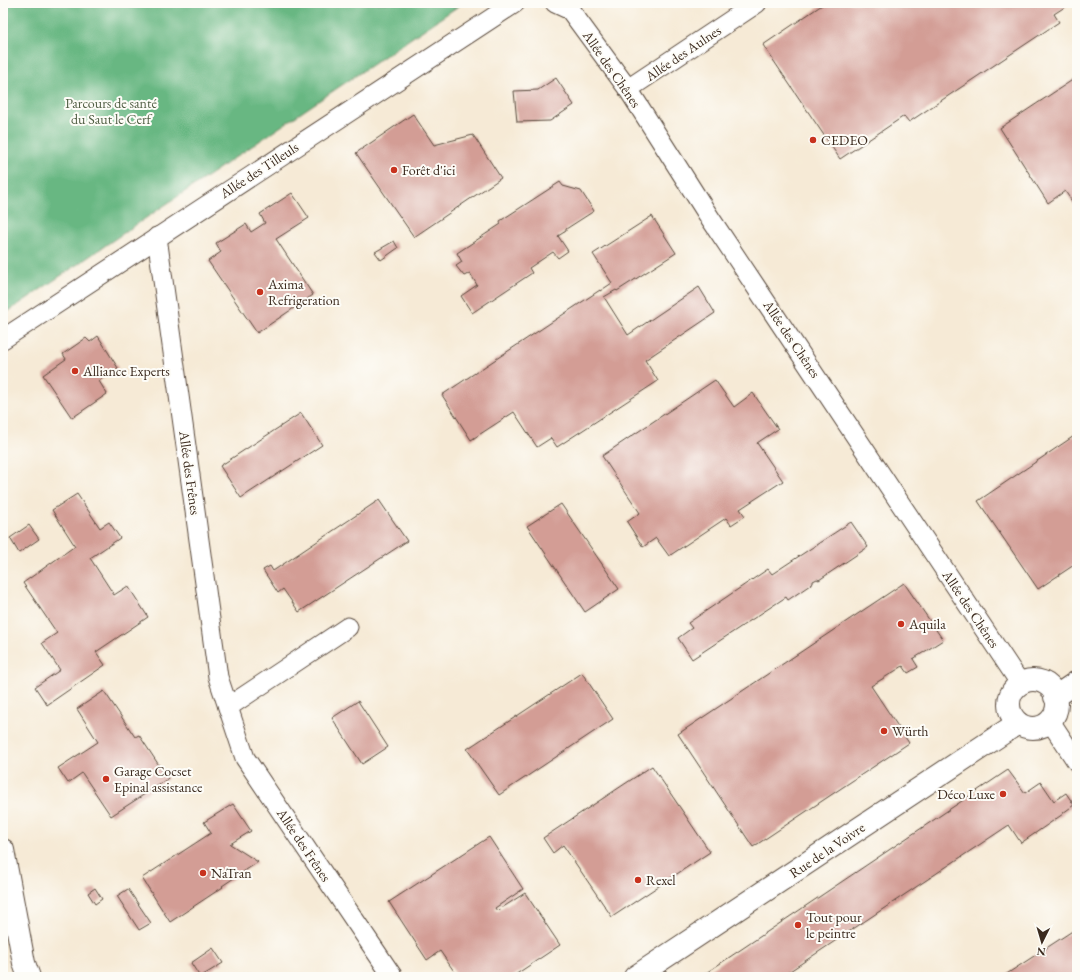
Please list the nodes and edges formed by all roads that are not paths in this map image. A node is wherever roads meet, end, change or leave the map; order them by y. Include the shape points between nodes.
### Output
1 (515, 3) edge
2 (555, 3) edge
3 (757, 3) edge
4 (628, 89) junction
5 (157, 237) junction
6 (3, 339) edge
7 (348, 627) dead end
8 (1077, 682) edge
9 (1020, 683) junction
10 (1055, 697) junction
11 (228, 707) junction
12 (1050, 721) junction
13 (1018, 723) junction
14 (1077, 762) edge
15 (3, 850) edge
16 (29, 977) edge
17 (392, 977) edge
18 (636, 977) edge

1 - 5 street, Allée des Tilleuls
2 - 4 street, Allée des Chênes via 570,10
3 - 4 street, Allée des Aulnes
4 - 9 street, Allée des Chênes via 710,218
5 - 6 street, Allée des Tilleuls
5 - 11 street, Allée des Frênes via 218,677
7 - 11 street
8 - 10 street
9 - 10 street via 1041,682 1052,690
9 - 13 street via 1014,688 1008,702 1009,710
10 - 12 street via 1056,709
11 - 17 street, Allée des Frênes via 245,758
12 - 13 street via 1031,728
12 - 14 street
13 - 18 street, Rue de la Voivre
15 - 16 street via 24,963

